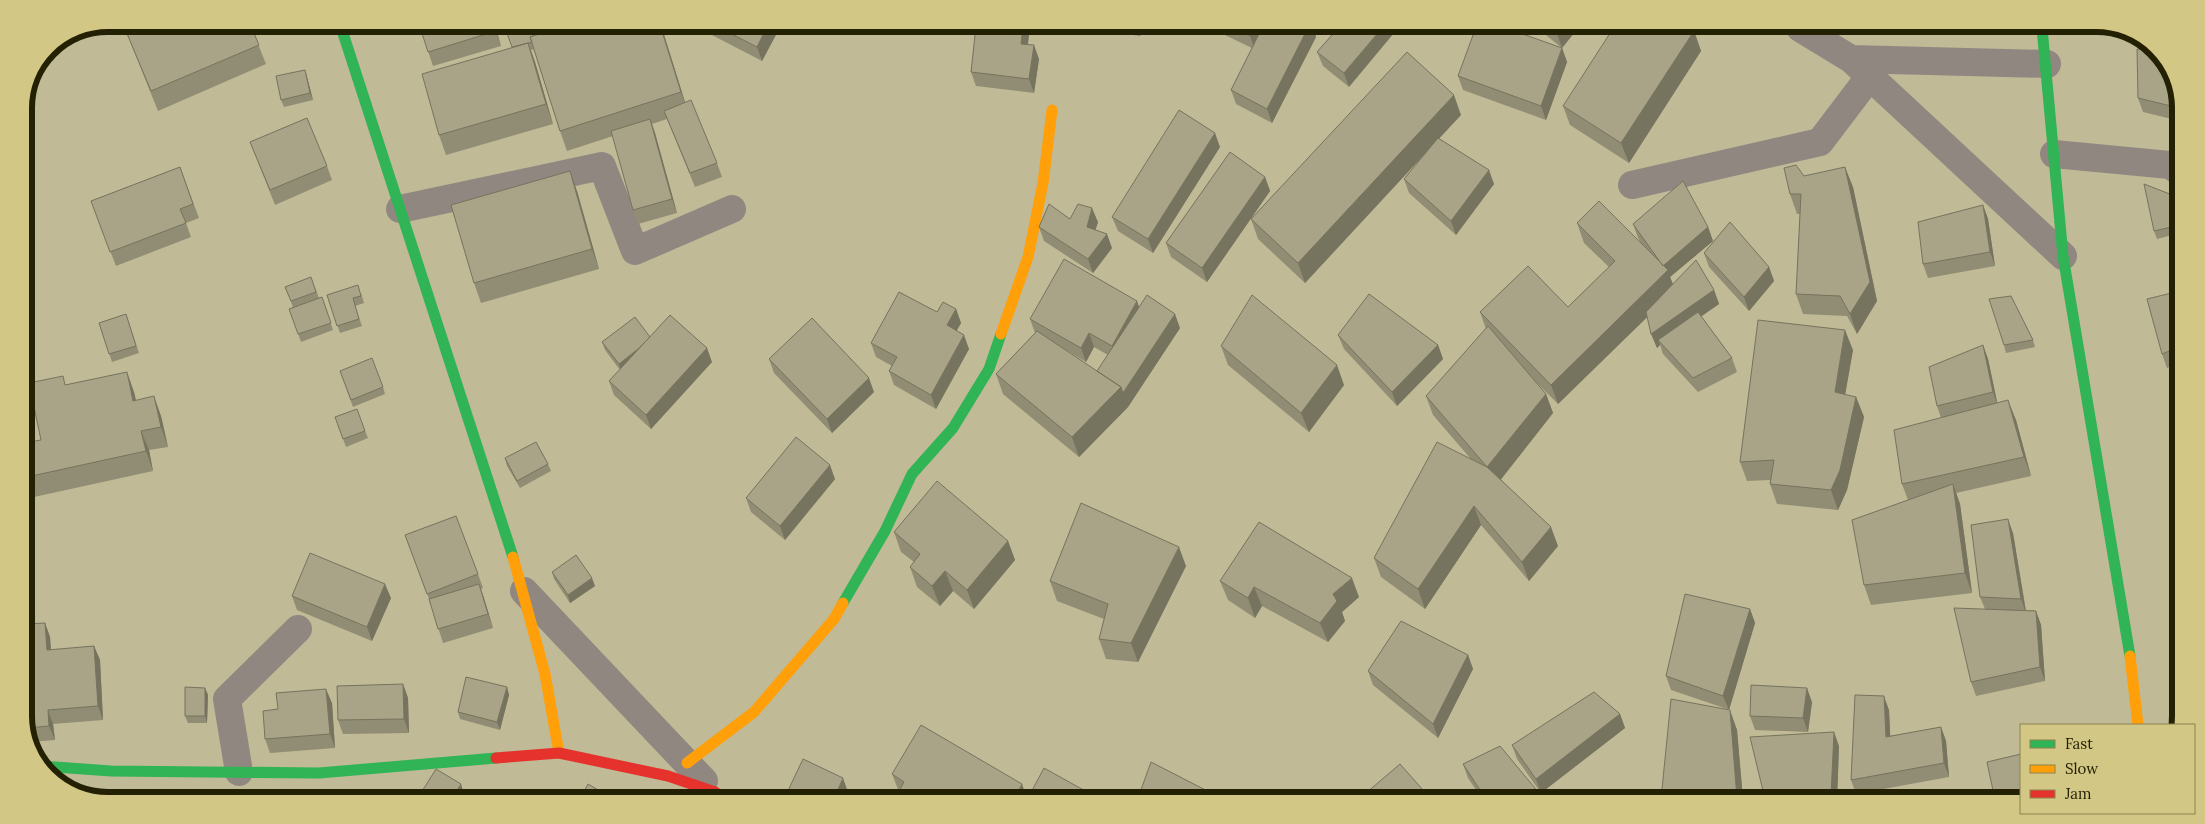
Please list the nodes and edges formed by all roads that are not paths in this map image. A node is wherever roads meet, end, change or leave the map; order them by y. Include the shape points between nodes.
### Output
1 (343, 32) edge
2 (1806, 32) edge
3 (2043, 32) edge
4 (2047, 64) junction
5 (1860, 68) junction
6 (1052, 110) dead end
7 (2054, 154) junction
8 (2172, 166) edge
9 (1632, 185) dead end
10 (400, 209) junction
11 (732, 209) dead end
12 (2063, 256) junction
13 (524, 591) junction
14 (298, 629) dead end
15 (2138, 724) edge
16 (559, 753) junction
17 (687, 763) junction
18 (53, 767) edge
19 (239, 772) junction
20 (712, 792) edge
21 (716, 792) edge

1 - 10 street
2 - 5 street
3 - 4 street
4 - 5 street
4 - 7 street
5 - 9 street via 1820,142
5 - 12 street
6 - 17 street via 1043,183 1028,257 989,369 953,428 912,474 885,532 834,619 754,712
7 - 8 street
7 - 12 street
10 - 11 street via 602,166 634,251
10 - 13 street
12 - 15 street via 2126,624
13 - 16 street
13 - 17 street
14 - 19 street via 227,699
16 - 19 street via 319,773
16 - 20 street via 668,776
17 - 21 street
18 - 19 street via 110,771

